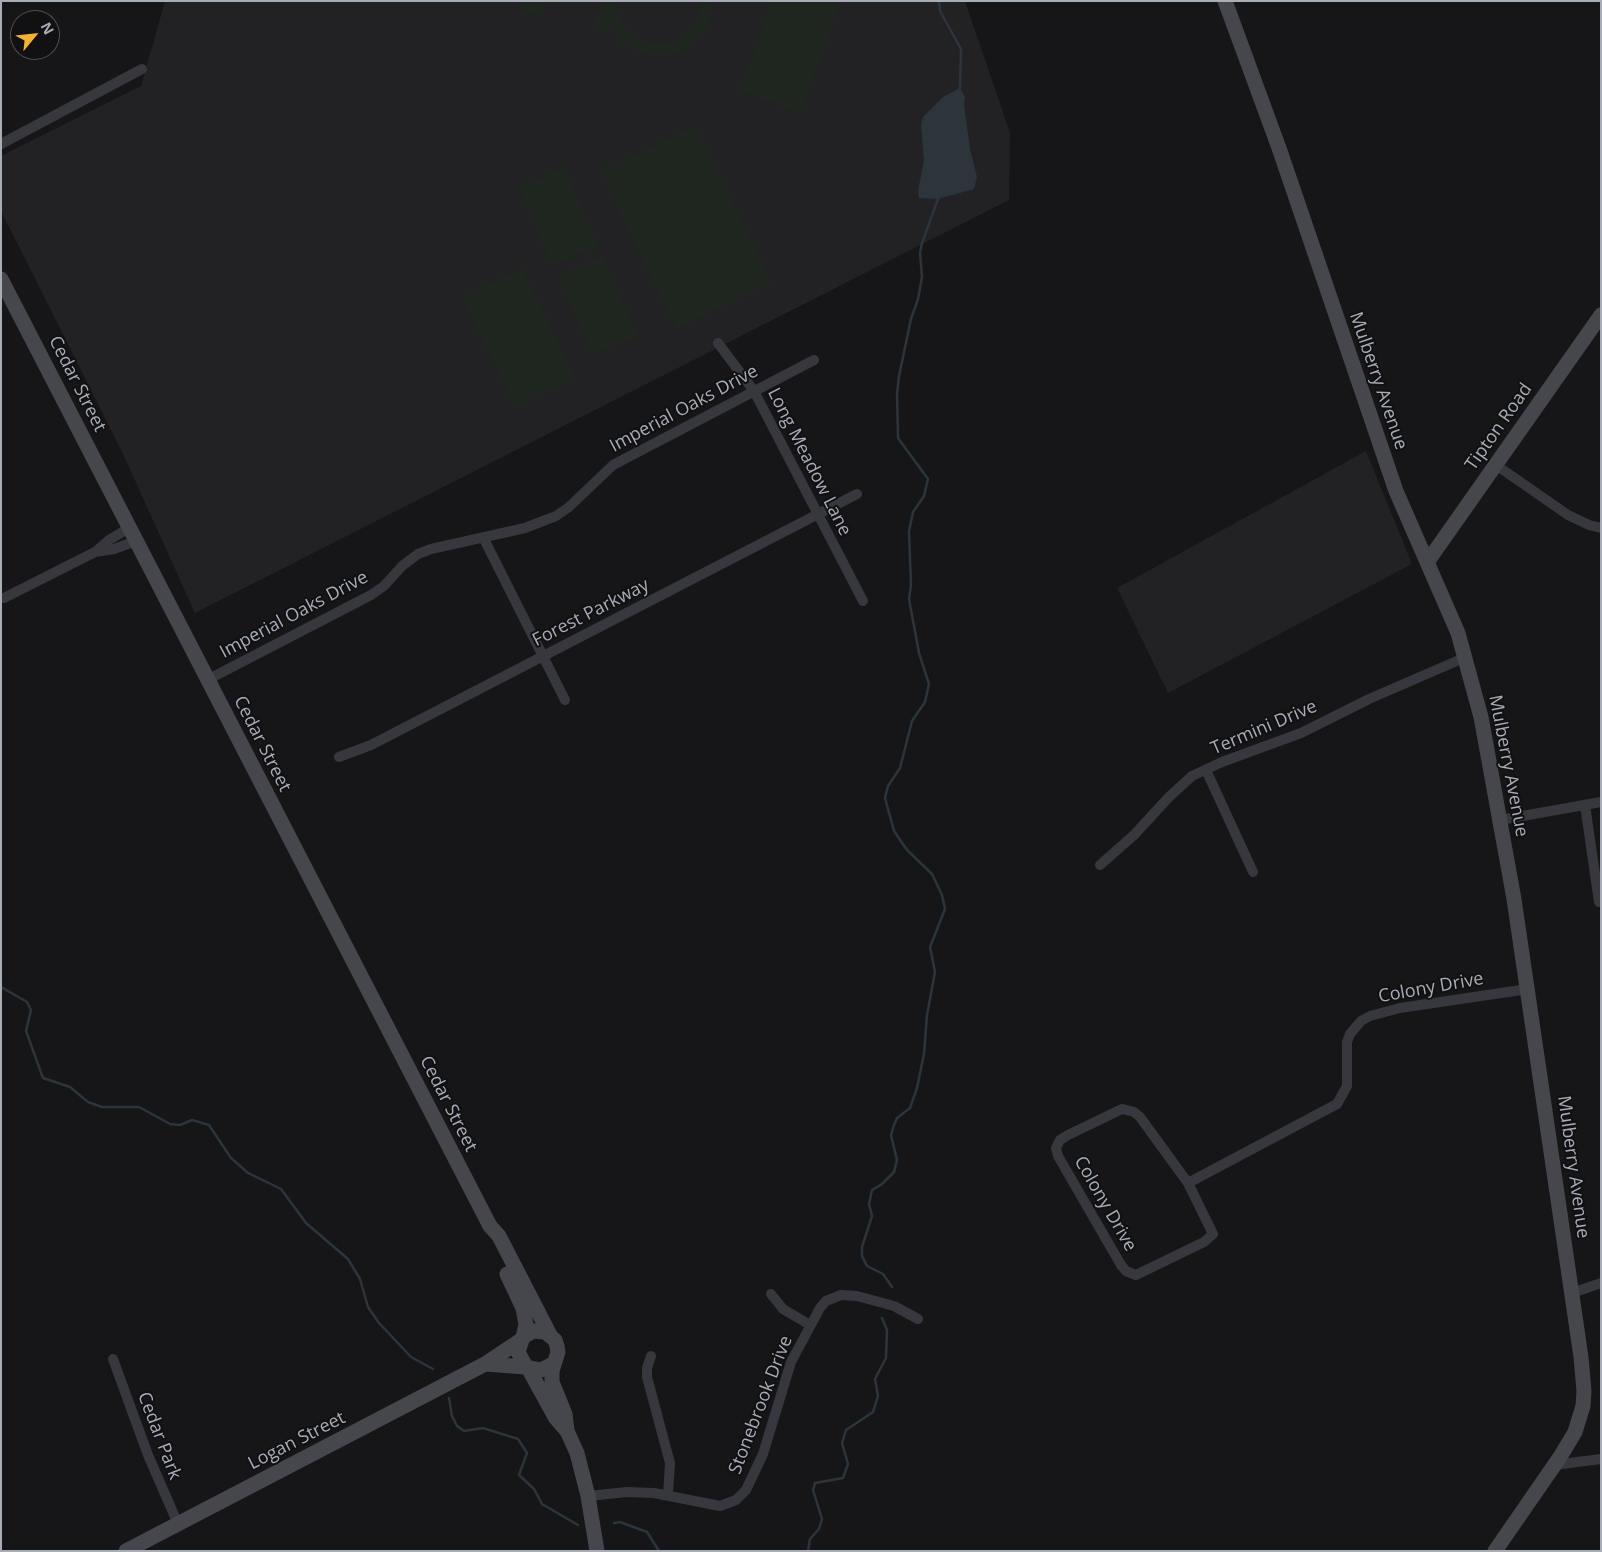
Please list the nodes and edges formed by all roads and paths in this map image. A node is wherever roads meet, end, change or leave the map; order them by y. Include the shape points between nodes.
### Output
1 (1226, 1) edge
2 (142, 69) dead end
3 (1, 144) edge
4 (1, 279) edge
5 (1601, 315) edge
6 (718, 344) dead end
7 (814, 360) dead end
8 (754, 391) junction
9 (1496, 465) junction
10 (857, 494) dead end
11 (818, 514) junction
12 (1601, 528) edge
13 (133, 534) junction
14 (483, 537) junction
15 (1428, 561) junction
16 (4, 598) dead end
17 (863, 601) dead end
18 (543, 656) junction
19 (1466, 657) junction
20 (207, 680) junction
21 (565, 700) dead end
22 (339, 757) dead end
23 (1206, 770) junction
24 (1601, 802) edge
25 (1585, 805) junction
26 (1500, 820) junction
27 (1100, 865) dead end
28 (1253, 872) dead end
29 (1599, 902) dead end
30 (1528, 989) junction
31 (1188, 1184) junction
32 (490, 1226) junction
33 (1601, 1283) edge
34 (1572, 1293) junction
35 (771, 1294) dead end
36 (918, 1319) dead end
37 (810, 1325) junction
38 (550, 1335) junction
39 (522, 1339) junction
40 (650, 1356) dead end
41 (113, 1359) dead end
42 (485, 1364) junction
43 (553, 1364) junction
44 (527, 1368) junction
45 (567, 1431) junction
46 (1601, 1459) edge
47 (1554, 1465) junction
48 (668, 1495) junction
49 (588, 1496) junction
50 (178, 1524) junction
51 (126, 1551) edge
52 (597, 1551) edge
53 (1495, 1551) edge

1 - 15 main road, Mulberry Avenue via 1396,491
2 - 3 street
4 - 13 main road, Cedar Street
5 - 9 main road, Tipton Road
6 - 8 street, Long Meadow Lane
7 - 8 street, Imperial Oaks Drive
8 - 11 street, Long Meadow Lane
8 - 14 street, Imperial Oaks Drive via 613,465 556,516 525,528
9 - 12 street via 1568,516
9 - 15 main road, Tipton Road
10 - 11 street, Forest Parkway
11 - 17 street, Long Meadow Lane
11 - 18 street, Forest Parkway
13 - 16 street via 114,550 95,552
13 - 20 main road, Cedar Street
14 - 18 street
14 - 20 street, Imperial Oaks Drive via 418,554 371,595
15 - 19 main road, Mulberry Avenue
18 - 21 street
18 - 22 street, Forest Parkway via 371,745
19 - 23 street, Termini Drive via 1301,733
19 - 26 main road, Mulberry Avenue
20 - 32 main road, Cedar Street
23 - 27 street, Termini Drive via 1182,784 1134,835
23 - 28 street
24 - 25 street
25 - 26 street
25 - 29 street
26 - 30 main road, Mulberry Avenue
30 - 31 street, Colony Drive via 1400,1008 1361,1021 1347,1042 1347,1086 1336,1104
30 - 34 main road, Mulberry Avenue
31 - 31 street, Colony Drive via 1212,1229 1211,1237 1143,1273 1131,1274 1121,1265 1058,1156 1056,1145 1068,1135 1115,1111 1128,1109 1140,1117
32 - 38 main road, Cedar Street via 499,1236
32 - 39 main road, Cedar Street via 491,1239 523,1308 526,1325
33 - 34 street
34 - 47 main road, Mulberry Avenue via 1584,1380 1583,1406 1574,1432
35 - 37 street via 783,1309
36 - 37 street, Stonebrook Drive via 894,1306 842,1295 826,1301
37 - 48 street, Stonebrook Drive via 791,1362 763,1454 743,1494 720,1506
38 - 39 main road via 533,1331
38 - 43 main road via 558,1352
39 - 42 main road, Logan Street
39 - 44 main road via 518,1352
40 - 48 street via 647,1377 670,1463
41 - 50 street, Cedar Park via 148,1455
42 - 44 main road, Logan Street
42 - 50 main road, Logan Street
43 - 44 main road via 541,1370
43 - 45 main road via 552,1382 565,1414
44 - 45 main road via 554,1417
45 - 49 main road via 577,1453
46 - 47 street
47 - 53 main road, Mulberry Avenue
48 - 49 street, Stonebrook Drive via 627,1492
49 - 52 main road
50 - 51 main road, Logan Street

